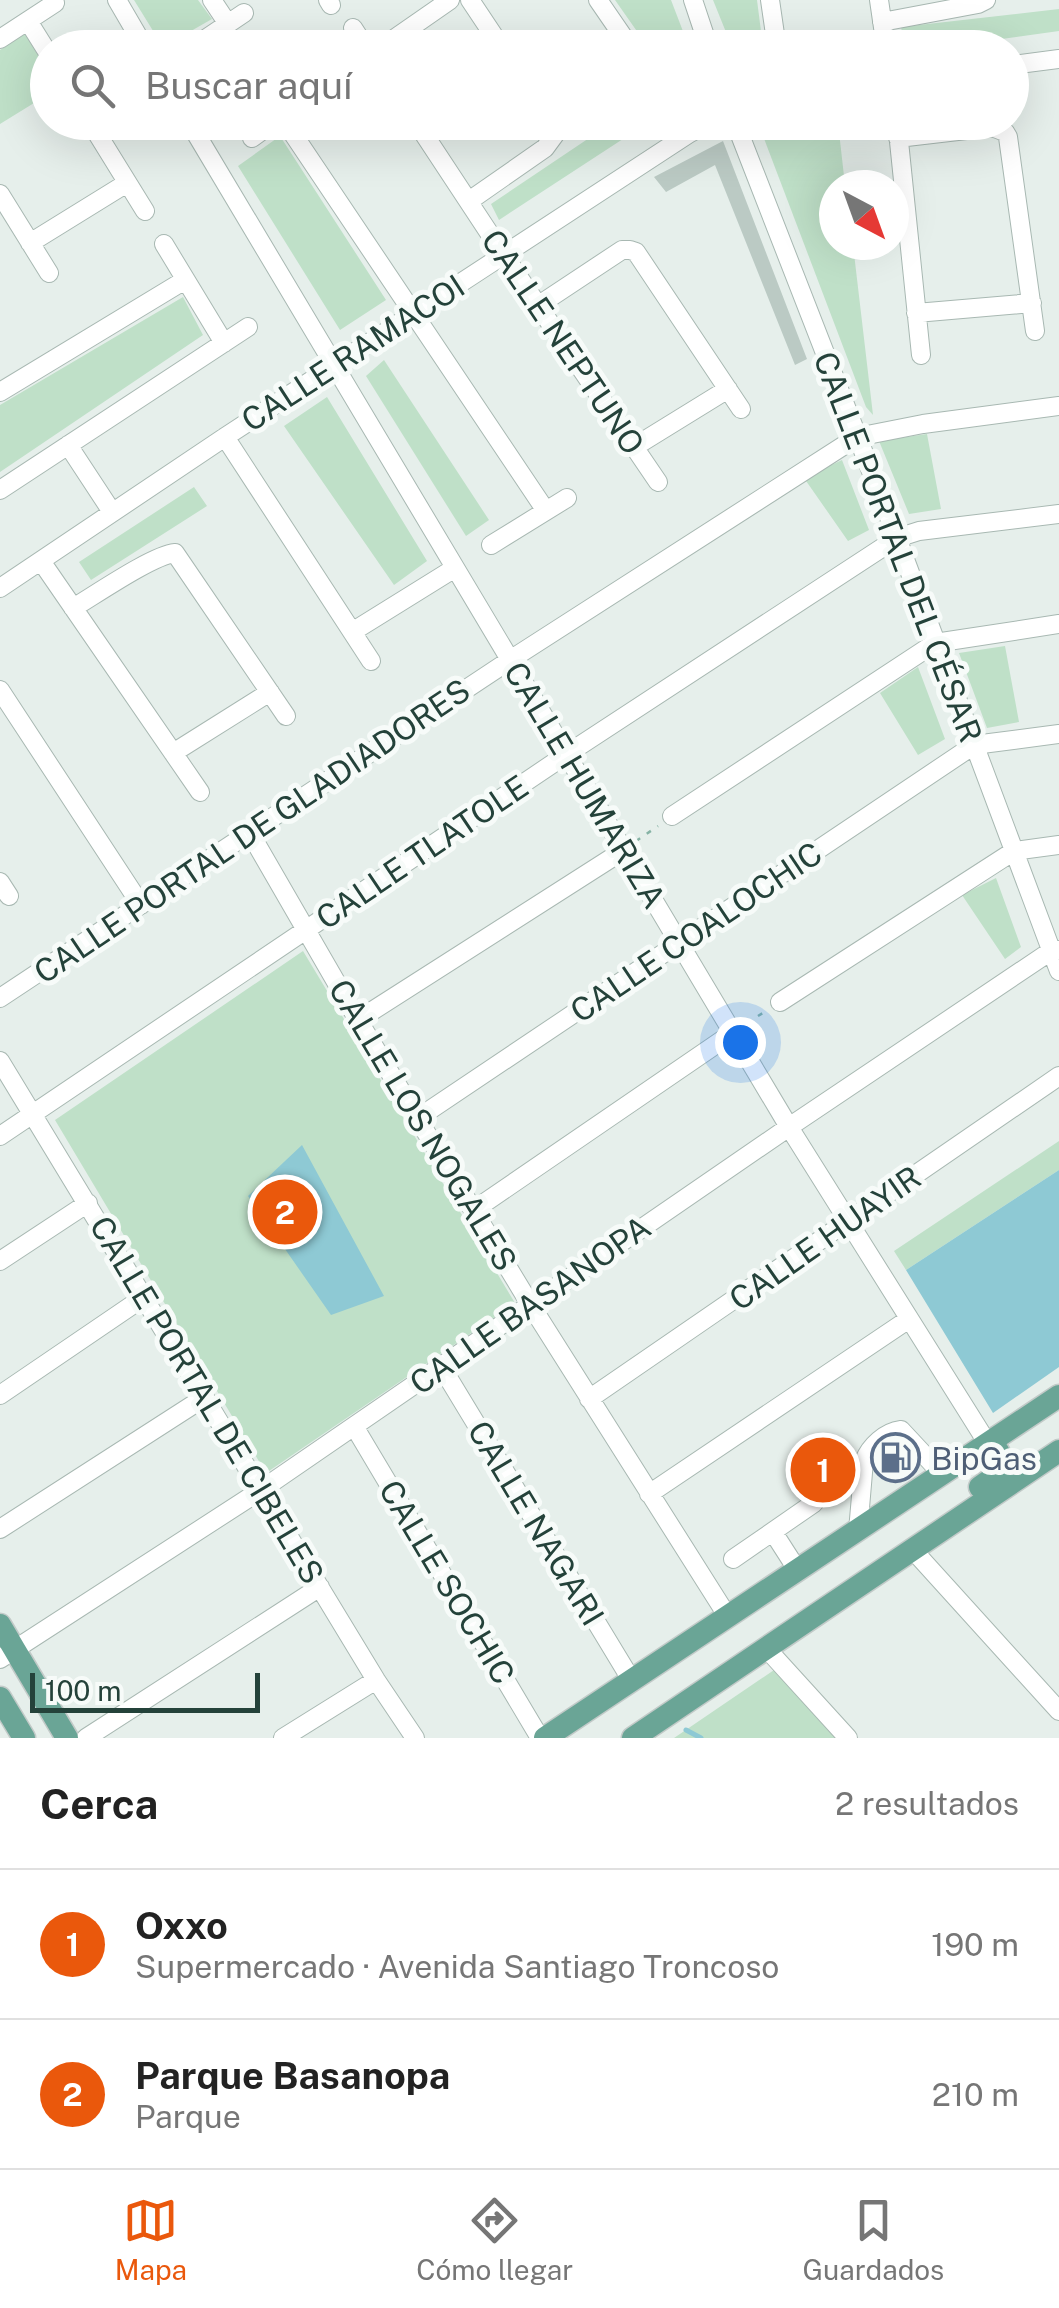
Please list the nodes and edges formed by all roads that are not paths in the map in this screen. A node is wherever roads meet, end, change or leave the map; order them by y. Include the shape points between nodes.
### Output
1 (116, 0) edge
2 (212, 0) edge
3 (450, 0) edge
4 (470, 0) edge
5 (598, 0) edge
6 (692, 0) edge
7 (770, 0) edge
8 (879, 0) edge
9 (986, 0) edge
10 (55, 3) dead end
11 (28, 21) junction
12 (882, 22) junction
13 (34, 30) edge
14 (134, 30) edge
15 (219, 30) edge
16 (407, 30) edge
17 (490, 30) edge
18 (619, 30) edge
19 (703, 30) edge
20 (774, 30) edge
21 (883, 30) edge
22 (0, 38) edge
23 (1059, 59) edge
24 (1029, 63) edge
25 (101, 140) edge
26 (201, 140) edge
27 (297, 140) edge
28 (428, 140) edge
29 (551, 140) edge
30 (669, 140) edge
31 (742, 140) edge
32 (898, 140) edge
33 (1008, 140) edge
34 (127, 183) junction
35 (0, 194) edge
36 (469, 201) junction
37 (146, 211) dead end
38 (30, 243) junction
39 (164, 244) dead end
40 (502, 254) junction
41 (49, 274) dead end
42 (186, 280) junction
43 (1032, 303) junction
44 (539, 305) junction
45 (414, 313) junction
46 (916, 313) junction
47 (248, 327) dead end
48 (1035, 331) dead end
49 (224, 342) junction
50 (921, 355) dead end
51 (336, 366) junction
52 (728, 390) junction
53 (0, 392) edge
54 (1059, 406) edge
55 (742, 409) dead end
56 (225, 437) junction
57 (857, 437) junction
58 (68, 445) junction
59 (634, 447) junction
60 (658, 482) dead end
61 (0, 490) edge
62 (568, 498) dead end
63 (546, 511) junction
64 (112, 512) junction
65 (1059, 514) edge
66 (897, 538) junction
67 (491, 544) dead end
68 (41, 560) junction
69 (455, 568) junction
70 (0, 588) edge
71 (73, 608) junction
72 (1059, 624) edge
73 (352, 632) junction
74 (935, 642) junction
75 (510, 660) junction
76 (371, 661) dead end
77 (0, 690) edge
78 (270, 692) junction
79 (286, 716) dead end
80 (1059, 734) edge
81 (974, 745) junction
82 (173, 753) junction
83 (567, 754) junction
84 (200, 792) dead end
85 (672, 816) road end
86 (250, 832) junction
87 (1059, 845) edge
88 (624, 850) junction
89 (1014, 851) junction
90 (141, 905) junction
91 (306, 929) junction
92 (679, 942) junction
93 (1055, 950) edge
94 (1059, 972) edge
95 (0, 998) edge
96 (780, 1002) road end
97 (358, 1020) junction
98 (734, 1032) junction
99 (0, 1061) edge
100 (1059, 1076) edge
101 (34, 1114) junction
102 (418, 1118) junction
103 (789, 1127) junction
104 (0, 1136) edge
105 (88, 1203) junction
106 (474, 1210) junction
107 (848, 1222) junction
108 (0, 1261) edge
109 (144, 1297) junction
110 (530, 1304) junction
111 (909, 1319) junction
112 (441, 1366) junction
113 (0, 1394) edge
114 (1059, 1396) edge
115 (205, 1398) junction
116 (590, 1399) junction
117 (354, 1426) junction
118 (988, 1444) junction
119 (1059, 1452) edge
120 (942, 1474) junction
121 (260, 1490) junction
122 (649, 1494) junction
123 (814, 1503) dead end
124 (0, 1528) edge
125 (858, 1531) junction
126 (772, 1532) junction
127 (913, 1550) junction
128 (733, 1559) dead end
129 (884, 1570) junction
130 (798, 1571) junction
131 (320, 1587) junction
132 (728, 1617) junction
133 (0, 1625) edge
134 (767, 1648) junction
135 (8, 1654) edge
136 (376, 1680) junction
137 (632, 1681) junction
138 (0, 1698) edge
139 (1059, 1711) edge
140 (24, 1738) edge
141 (66, 1738) edge
142 (86, 1738) edge
143 (283, 1738) edge
144 (414, 1738) edge
145 (542, 1738) edge
146 (633, 1738) edge
147 (848, 1738) edge

1 - 14 street
2 - 15 street via 236,19
3 - 16 street
4 - 17 street
5 - 18 street
6 - 19 street
7 - 20 street
8 - 12 street
9 - 12 street
10 - 11 street
11 - 13 street
11 - 22 street
12 - 21 street
23 - 24 street
25 - 34 street
26 - 51 street, CALLE HUMARIZA
27 - 45 street
28 - 36 street, CALLE NEPTUNO
29 - 36 street, CALLE NEPTUNO
30 - 40 street, CALLE RAMACOI
31 - 57 street, CALLE PORTAL DEL CÉSAR
32 - 46 street
33 - 43 street
34 - 37 street
34 - 38 street
35 - 38 street
36 - 40 street, CALLE NEPTUNO
38 - 41 street
39 - 42 street
40 - 44 street, CALLE NEPTUNO
40 - 45 street, CALLE RAMACOI
42 - 49 street
42 - 53 street
43 - 46 street
43 - 48 street
44 - 52 street via 630,250
44 - 59 street, CALLE NEPTUNO
45 - 51 street, CALLE RAMACOI
45 - 63 street
46 - 50 street
47 - 49 street
49 - 58 street
51 - 56 street, CALLE RAMACOI
51 - 69 street, CALLE HUMARIZA
52 - 55 street
52 - 59 street
54 - 57 street
56 - 64 street, CALLE RAMACOI
56 - 73 street
57 - 66 street, CALLE PORTAL DEL CÉSAR
57 - 75 street, CALLE PORTAL DE GLADIADORES
58 - 61 street
58 - 64 street
59 - 60 street, CALLE NEPTUNO
62 - 63 street
63 - 67 street
64 - 68 street, CALLE RAMACOI
65 - 66 street
66 - 74 street, CALLE PORTAL DEL CÉSAR
66 - 83 street, CALLE TLATOLE
68 - 70 street, CALLE RAMACOI
68 - 71 street
69 - 73 street
69 - 75 street, CALLE HUMARIZA
71 - 78 street via 175,552
71 - 82 street
72 - 74 street
73 - 76 street
74 - 81 street, CALLE PORTAL DEL CÉSAR
74 - 85 street
75 - 83 street, CALLE HUMARIZA
75 - 86 street, CALLE PORTAL DE GLADIADORES
77 - 90 street
78 - 79 street
78 - 82 street
80 - 81 street
81 - 89 street, CALLE PORTAL DEL CÉSAR
81 - 92 street, CALLE COALOCHIC
82 - 84 street
83 - 88 street, CALLE HUMARIZA
83 - 91 street, CALLE TLATOLE
86 - 90 street, CALLE PORTAL DE GLADIADORES
86 - 91 street, CALLE LOS NOGALES
87 - 89 street
88 - 92 street, CALLE HUMARIZA
88 - 97 street
89 - 93 street, CALLE PORTAL DEL CÉSAR
89 - 96 street
90 - 95 street, CALLE PORTAL DE GLADIADORES
91 - 97 street, CALLE LOS NOGALES
91 - 101 street, CALLE TLATOLE
92 - 98 street, CALLE HUMARIZA
92 - 102 street, CALLE COALOCHIC
93 - 94 street, CALLE PORTAL DEL CÉSAR
93 - 103 street, CALLE BASANOPA
97 - 102 street, CALLE LOS NOGALES
98 - 103 street, CALLE HUMARIZA
98 - 106 street
99 - 101 street, CALLE PORTAL DE CIBELES
100 - 107 street, CALLE HUAYIR
101 - 104 street, CALLE TLATOLE
101 - 105 street, CALLE PORTAL DE CIBELES
102 - 106 street, CALLE LOS NOGALES
103 - 107 street, CALLE HUMARIZA
103 - 110 street, CALLE BASANOPA
105 - 108 street
105 - 109 street, CALLE PORTAL DE CIBELES
106 - 110 street, CALLE LOS NOGALES
107 - 111 street, CALLE HUMARIZA
107 - 116 street, CALLE HUAYIR
109 - 113 street
109 - 115 street, CALLE PORTAL DE CIBELES
110 - 112 street, CALLE BASANOPA
110 - 116 street, CALLE LOS NOGALES
111 - 118 street, CALLE HUMARIZA
111 - 122 street
112 - 117 street, CALLE BASANOPA
112 - 137 street, CALLE NAGARI
114 - 118 main road
115 - 121 street, CALLE PORTAL DE CIBELES
115 - 124 street
116 - 122 street, CALLE LOS NOGALES
117 - 121 street, CALLE BASANOPA
117 - 145 street, CALLE SOCHIC
118 - 120 main road
118 - 129 main road via 1004,1461 1000,1472 894,1553
119 - 127 main road
120 - 125 main road
120 - 125 street via 901,1430 874,1444 864,1461
121 - 131 street, CALLE PORTAL DE CIBELES
121 - 135 street, CALLE BASANOPA
122 - 132 street, CALLE LOS NOGALES
123 - 126 street
125 - 130 main road
126 - 128 street
126 - 130 street
127 - 129 main road
127 - 139 street
129 - 134 main road
130 - 132 main road
131 - 136 street, CALLE PORTAL DE CIBELES
131 - 142 street
132 - 137 main road
133 - 135 main road
134 - 146 main road
134 - 147 street
135 - 141 main road
136 - 143 street
136 - 144 street, CALLE PORTAL DE CIBELES
137 - 145 main road
138 - 140 main road

